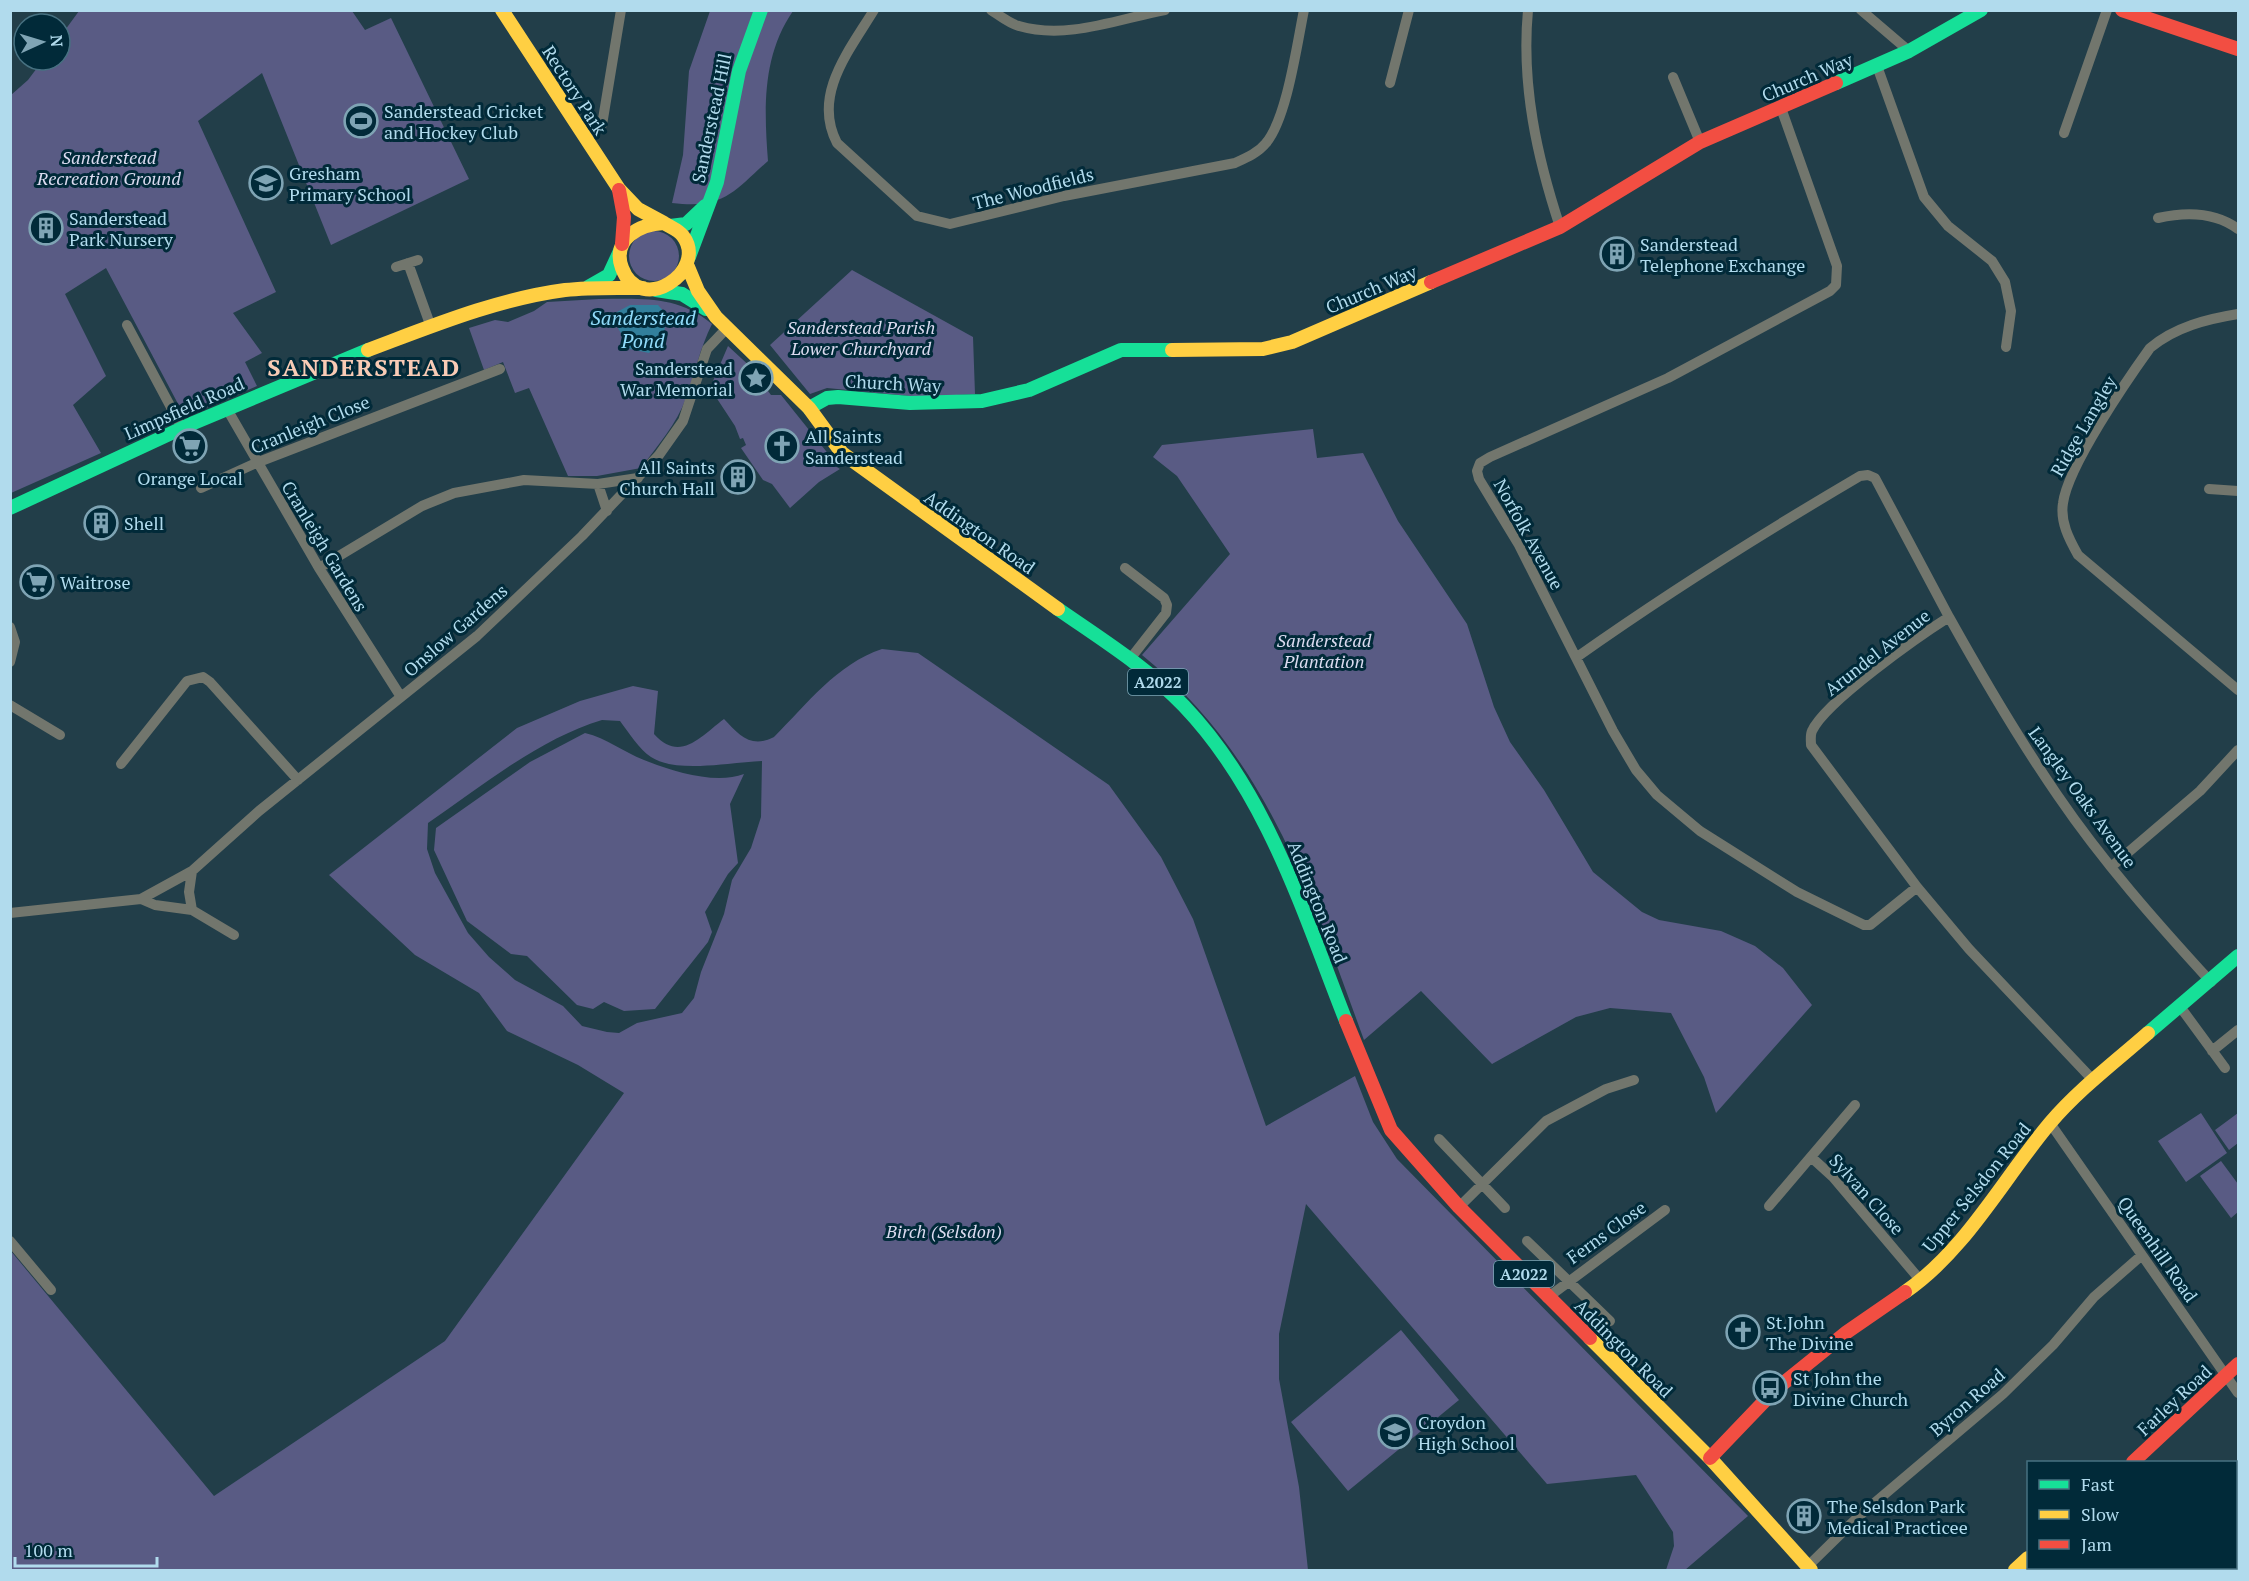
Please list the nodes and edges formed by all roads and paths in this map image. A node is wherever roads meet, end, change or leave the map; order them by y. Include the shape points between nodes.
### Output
1 (502, 10) edge
2 (621, 10) edge
3 (761, 10) edge
4 (874, 10) edge
5 (991, 10) edge
6 (1166, 10) edge
7 (1304, 10) edge
8 (1409, 10) edge
9 (1528, 10) edge
10 (1862, 10) edge
11 (1981, 10) edge
12 (2107, 10) edge
13 (2123, 11) edge
14 (2238, 49) edge
15 (1909, 51) junction
16 (1877, 66) junction
17 (1673, 77) dead end
18 (1390, 83) dead end
19 (1780, 108) junction
20 (2064, 133) dead end
21 (586, 139) junction
22 (1700, 142) junction
23 (619, 189) junction
24 (711, 200) junction
25 (2158, 218) dead end
26 (667, 224) junction
27 (1560, 227) junction
28 (2238, 229) edge
29 (621, 248) junction
30 (689, 262) junction
31 (396, 267) dead end
32 (583, 289) junction
33 (647, 289) junction
34 (2238, 314) edge
35 (716, 317) junction
36 (127, 325) dead end
37 (430, 327) junction
38 (726, 328) junction
39 (2006, 347) dead end
40 (500, 369) dead end
41 (809, 408) junction
42 (227, 409) junction
43 (182, 428) junction
44 (256, 463) junction
45 (638, 478) junction
46 (598, 484) junction
47 (201, 488) dead end
48 (2210, 489) dead end
49 (2238, 491) edge
50 (10, 508) edge
51 (607, 511) junction
52 (319, 568) junction
53 (1125, 568) dead end
54 (1949, 617) junction
55 (10, 627) edge
56 (1577, 657) junction
57 (1130, 659) junction
58 (10, 662) edge
59 (2238, 690) edge
60 (401, 697) junction
61 (10, 705) edge
62 (60, 735) dead end
63 (2238, 750) edge
64 (121, 764) dead end
65 (298, 780) junction
66 (2111, 867) junction
67 (192, 872) junction
68 (1917, 887) junction
69 (141, 899) junction
70 (192, 910) junction
71 (10, 913) edge
72 (234, 935) dead end
73 (2238, 956) edge
74 (2211, 982) junction
75 (2181, 1008) junction
76 (2238, 1030) edge
77 (2212, 1051) junction
78 (2225, 1068) dead end
79 (2092, 1079) junction
80 (1634, 1080) dead end
81 (1855, 1105) dead end
82 (2050, 1123) junction
83 (1439, 1139) dead end
84 (1811, 1157) junction
85 (1480, 1183) junction
86 (1769, 1206) dead end
87 (1459, 1207) junction
88 (1505, 1208) dead end
89 (1665, 1210) dead end
90 (1527, 1240) dead end
91 (10, 1241) edge
92 (2142, 1255) junction
93 (1567, 1281) junction
94 (1921, 1281) junction
95 (51, 1290) dead end
96 (1547, 1298) junction
97 (1610, 1322) dead end
98 (2238, 1364) edge
99 (2226, 1377) junction
100 (2238, 1393) edge
101 (1710, 1458) junction
102 (2134, 1461) edge
103 (2027, 1559) edge
104 (1810, 1568) edge
105 (2015, 1570) edge

1 - 21 main road, Rectory Park
2 - 21 street via 602,123
3 - 24 main road, Sanderstead Hill via 746,41 733,89 720,171
4 - 7 street, The Woodfields via 830,87 830,129 837,143 917,216 950,224 1064,196 1235,164 1251,156 1266,144 1276,126
5 - 6 street via 1017,26 1043,31 1083,29
8 - 18 street
9 - 27 street via 1532,118 1546,186
10 - 15 street
11 - 15 main road, Church Way
12 - 20 street
13 - 14 main road
15 - 16 main road, Church Way
16 - 19 main road, Church Way
16 - 39 street via 1924,197 1948,226 1992,261 2005,282 2011,311
17 - 22 street
19 - 22 main road, Church Way
19 - 56 street, Norfolk Avenue via 1837,266 1836,285 1668,378 1480,463 1477,471
21 - 23 main road, Rectory Park
22 - 27 main road, Church Way
23 - 26 main road, Rectory Park via 638,209
23 - 29 main road, Rectory Park via 624,217
24 - 26 main road, Sanderstead Hill via 686,224
24 - 30 main road, Sanderstead Hill
25 - 28 street via 2182,213 2214,217
26 - 29 main road via 638,227 628,233
26 - 30 main road via 683,237
27 - 41 main road, Church Way via 1292,342 1263,349 1121,350 1029,390 978,401 920,405 838,397
29 - 32 main road, Limpsfield Road via 605,278
29 - 33 main road via 619,258 625,276
30 - 33 main road via 674,282
30 - 35 main road, A2022 via 698,291
31 - 37 street via 413,262
32 - 33 main road, Limpsfield Road
32 - 37 main road, Limpsfield Road via 503,302
33 - 35 main road, A2022 via 687,296
34 - 59 street, Ridge Langley via 2183,328 2150,348 2085,452 2066,486 2062,505 2068,537 2078,555
35 - 38 main road, Addington Road / A2022
36 - 43 street
37 - 42 main road, Limpsfield Road via 340,360
38 - 41 main road, Addington Road / A2022
38 - 45 street, Onslow Gardens via 707,349 683,422
40 - 44 street, Cranleigh Close
41 - 57 main road, Addington Road / A2022 via 842,453
42 - 43 main road, Limpsfield Road
42 - 44 street, Cranleigh Gardens
43 - 50 main road, Limpsfield Road
44 - 47 street, Cranleigh Close
44 - 52 street, Cranleigh Gardens
45 - 46 street
45 - 51 street, Onslow Gardens
46 - 51 street
46 - 52 street via 524,480 454,493 422,506
48 - 49 street
51 - 60 street, Onslow Gardens via 477,636
52 - 60 street, Cranleigh Gardens
53 - 57 street via 1164,598 1167,605 1166,613
54 - 56 street, Arundel Avenue via 1881,484 1868,475 1860,476 1709,566
54 - 66 street, Langley Oaks Avenue via 2017,733
54 - 68 street, Arundel Avenue via 1847,694 1825,714 1812,731 1811,739 1818,756
55 - 58 street via 15,642
56 - 68 street, Norfolk Avenue via 1636,770 1657,795 1700,831 1797,892 1864,925 1870,925
57 - 87 main road, Addington Road / A2022 via 1184,706 1251,796 1304,908 1383,1114 1408,1153
60 - 65 street, Onslow Gardens
61 - 62 street
63 - 66 street via 2200,791
64 - 65 street via 187,681 202,677
65 - 67 street, Onslow Gardens
66 - 74 street, Langley Oaks Avenue
67 - 69 street, Onslow Gardens
67 - 70 street
68 - 79 street, Arundel Avenue via 1969,949
69 - 70 street
69 - 71 street
70 - 72 street
73 - 74 main road, Upper Selsdon Road
74 - 75 main road, Upper Selsdon Road
75 - 77 street
75 - 79 main road, Upper Selsdon Road
76 - 77 street
77 - 78 street
79 - 82 main road, Upper Selsdon Road
80 - 85 street via 1606,1089 1546,1121
81 - 84 street, Sylvan Close
82 - 92 street, Queenhill Road
82 - 94 main road, Upper Selsdon Road via 1948,1255
83 - 85 street
84 - 86 street, Sylvan Close
84 - 94 street, Sylvan Close via 1833,1177
85 - 87 street
85 - 88 street
87 - 96 main road, Addington Road / A2022
89 - 93 street, Ferns Close
90 - 93 street, Ferns Close
91 - 95 street
92 - 99 street, Queenhill Road
92 - 104 street, Byron Road via 2094,1297 2003,1394 1859,1516
93 - 96 street, Ferns Close
93 - 97 street, Ferns Close
94 - 101 main road, Upper Selsdon Road via 1847,1332 1775,1390
96 - 101 main road, Addington Road / A2022
98 - 99 main road, Farley Road
99 - 100 street, Queenhill Road
99 - 102 main road, Farley Road
101 - 104 main road, Addington Road / A2022
103 - 105 main road

